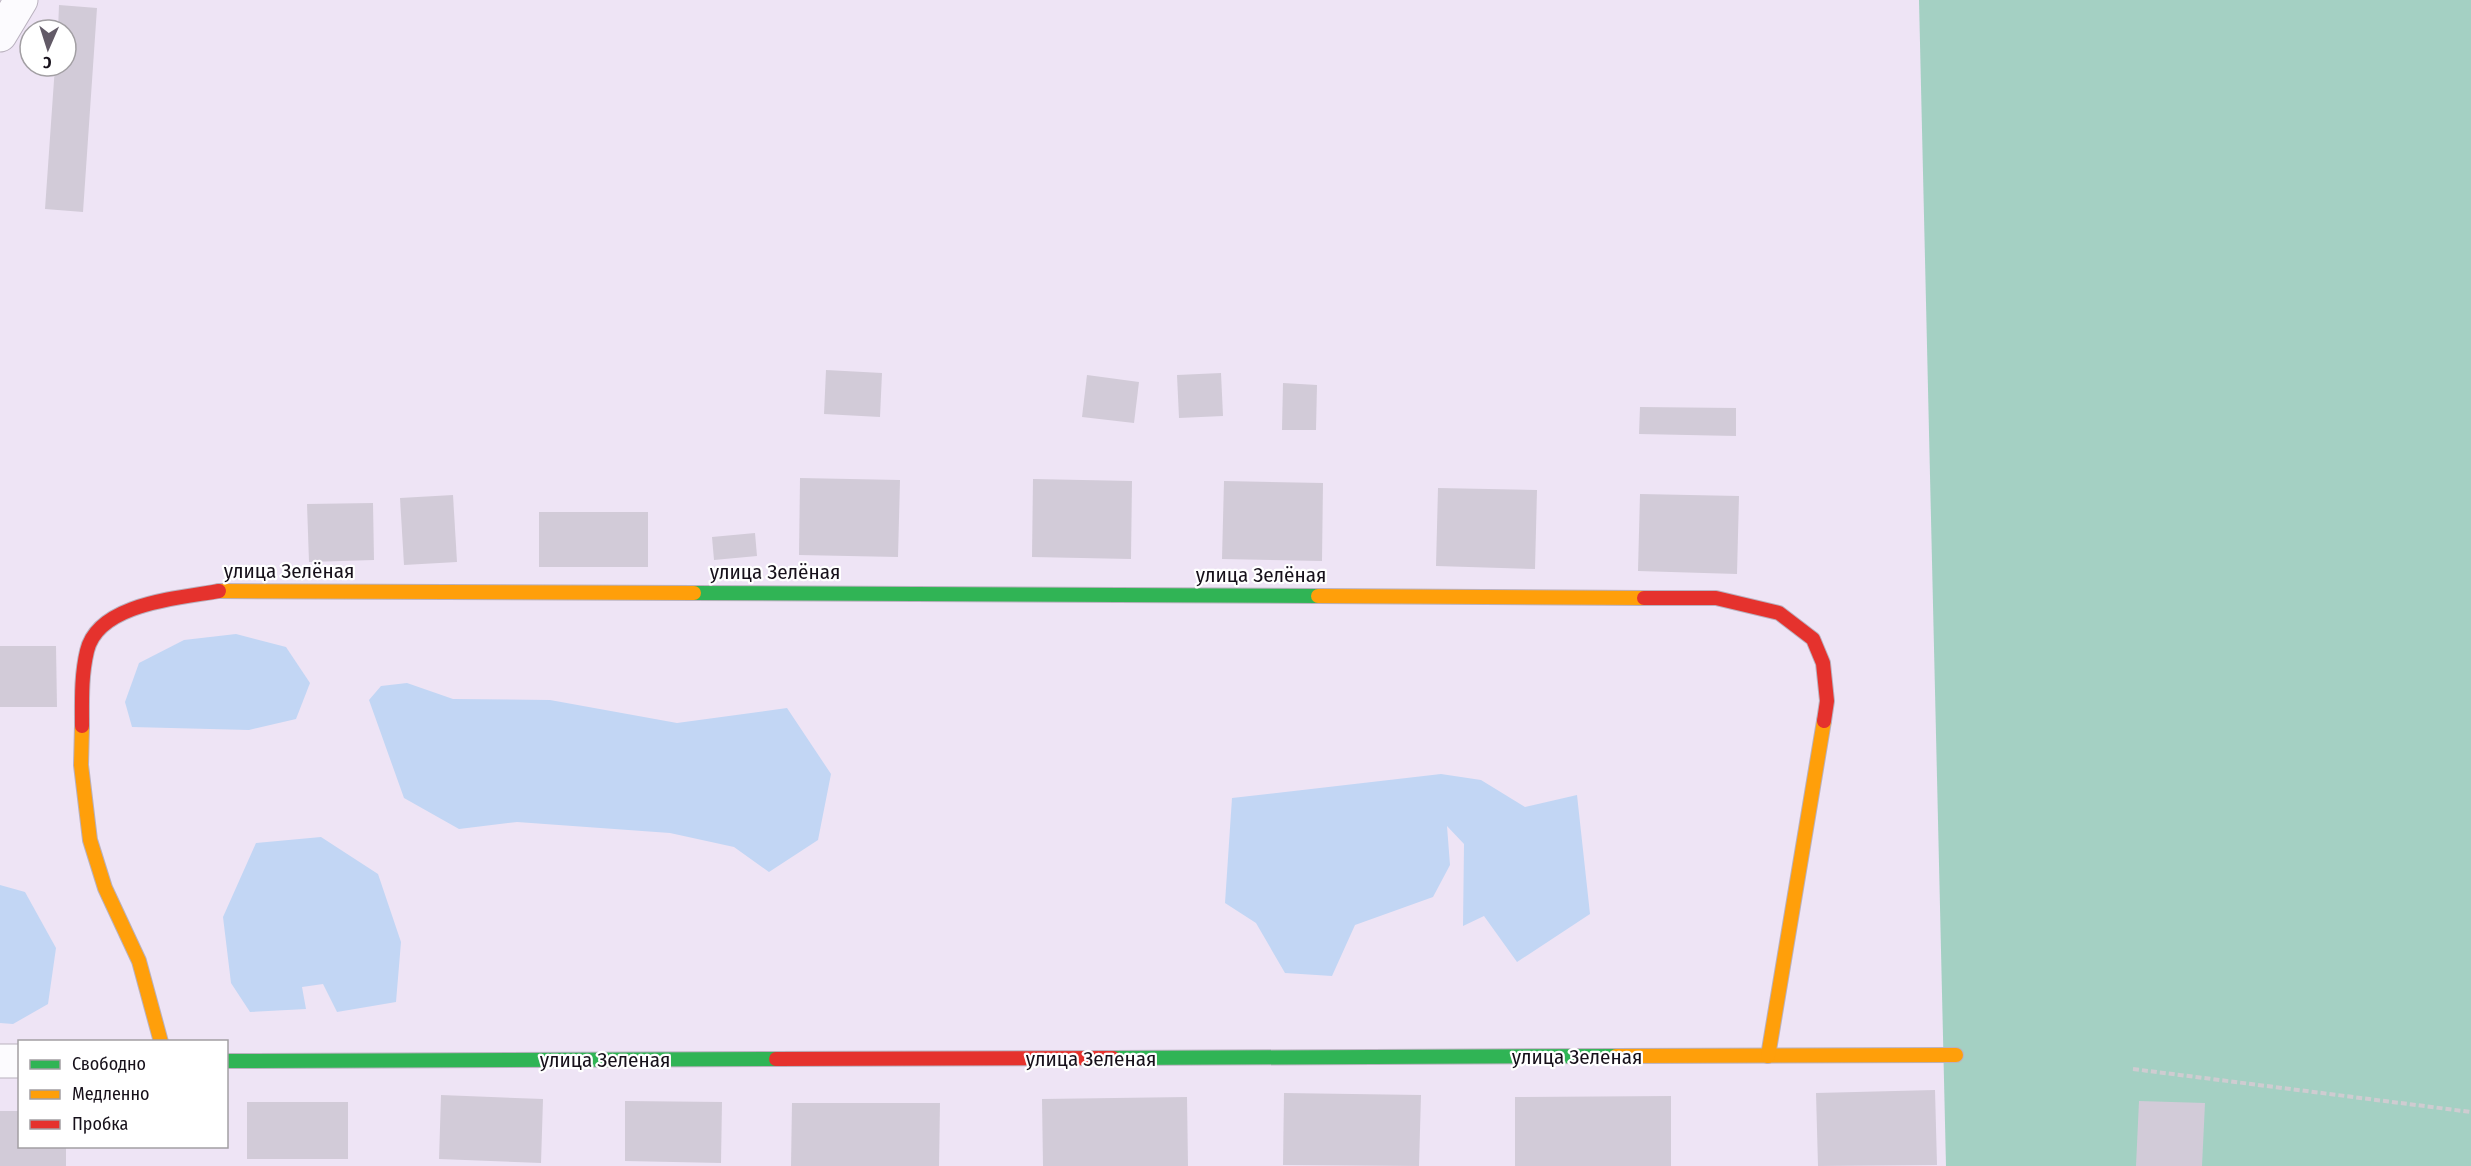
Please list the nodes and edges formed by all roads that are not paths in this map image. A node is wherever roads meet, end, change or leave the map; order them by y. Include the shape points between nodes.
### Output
1 (21, 0) edge
2 (0, 35) edge
3 (161, 1040) edge
4 (1956, 1055) dead end
5 (1767, 1056) junction
6 (0, 1061) edge
7 (18, 1061) edge
8 (228, 1061) edge

1 - 2 street
3 - 5 street, улица Зелёная via 139,961 105,888 90,840 81,765 87,649 101,626 141,605 224,590 1716,598 1779,613 1813,639 1823,663 1827,701
4 - 5 street, улица Зеленая
5 - 8 street, улица Зеленая
6 - 7 street

